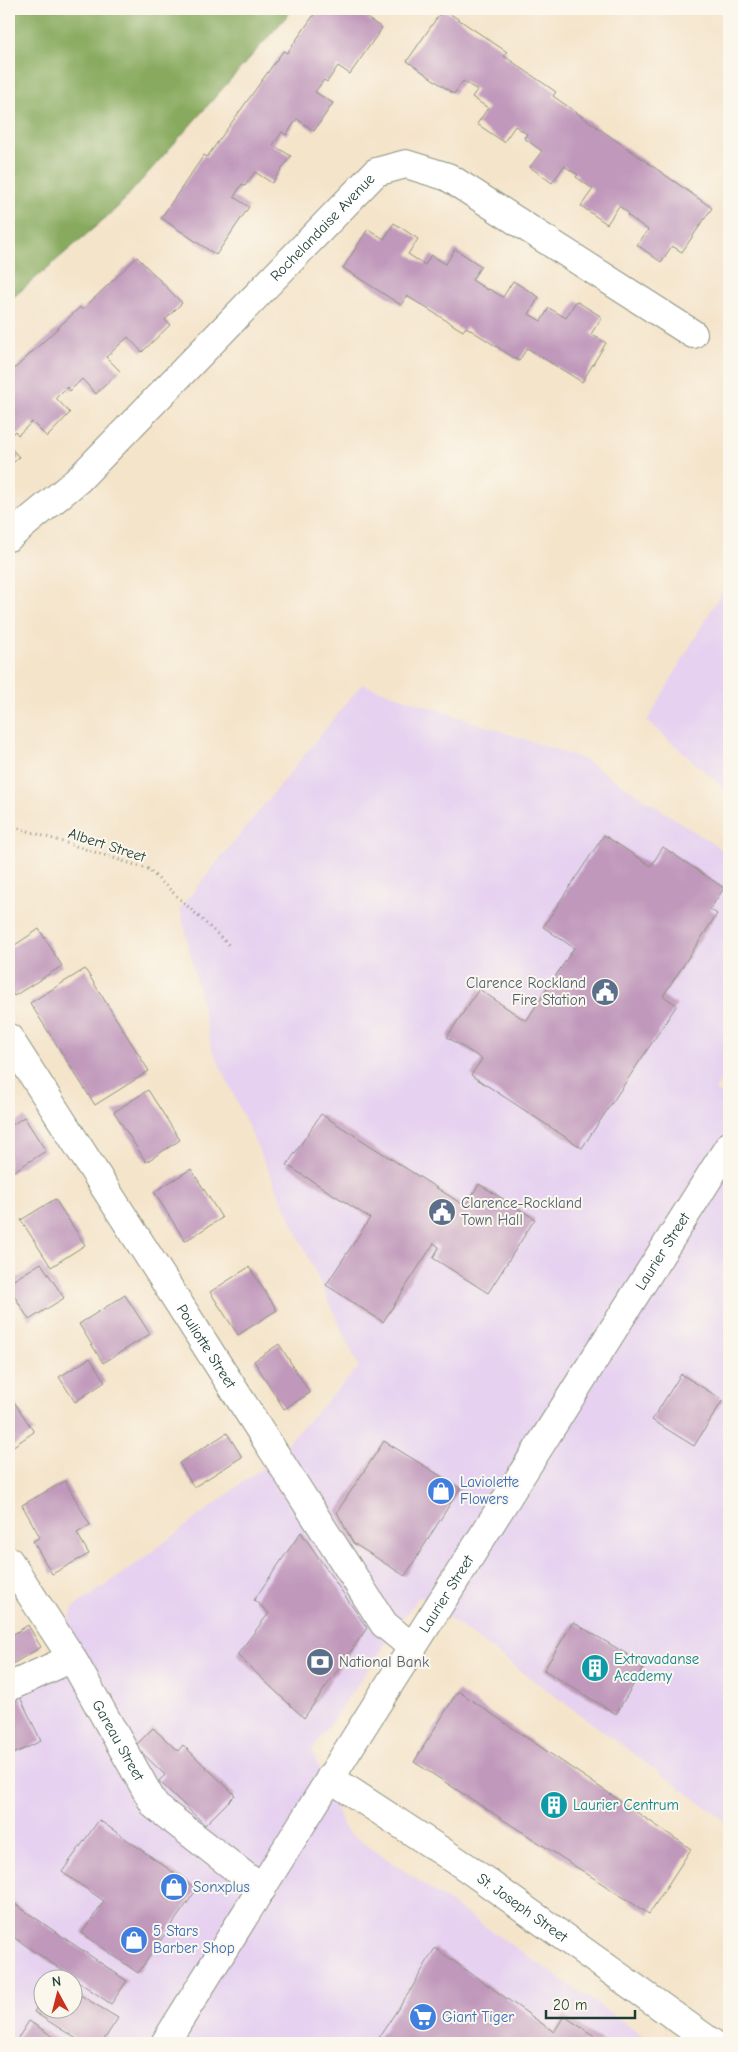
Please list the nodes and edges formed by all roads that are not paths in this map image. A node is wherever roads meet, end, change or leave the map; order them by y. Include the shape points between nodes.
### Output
1 (693, 334) dead end
2 (9, 537) edge
3 (9, 1038) edge
4 (729, 1146) edge
5 (9, 1561) edge
6 (412, 1647) junction
7 (72, 1658) junction
8 (9, 1687) edge
9 (330, 1778) junction
10 (262, 1889) junction
11 (165, 2043) edge
12 (712, 2043) edge

1 - 2 street, Rochelandaise Avenue via 448,176 406,164 376,172 78,480
3 - 6 street, Pouliotte Street via 384,1624
4 - 6 street, Laurier Street
5 - 7 street, Gareau Street
6 - 9 street, Laurier Street
7 - 8 street
7 - 10 street, Gareau Street via 155,1806
9 - 10 street, Laurier Street
9 - 12 street, St. Joseph Street via 463,1865
10 - 11 street, Laurier Street

